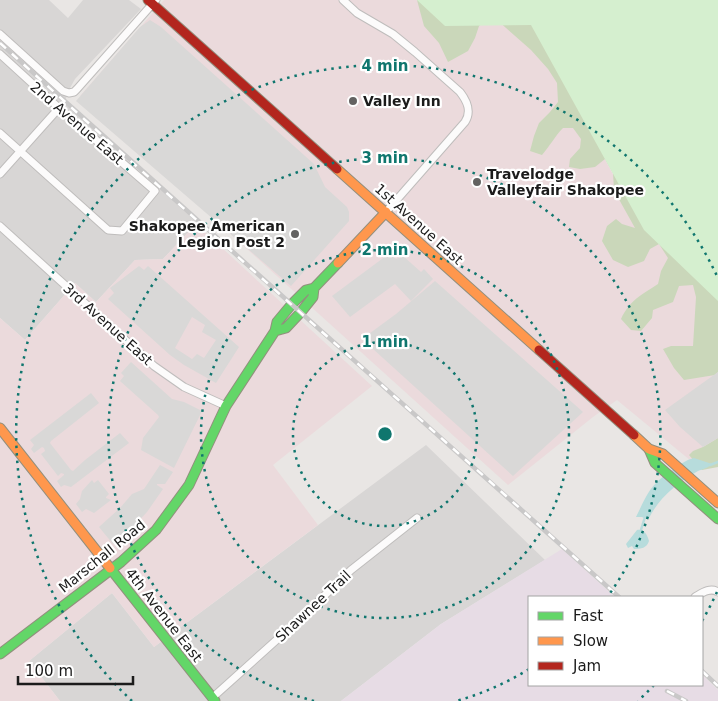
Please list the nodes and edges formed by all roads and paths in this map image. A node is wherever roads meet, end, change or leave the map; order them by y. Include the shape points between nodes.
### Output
1 (343, 0) edge
2 (152, 1) edge
3 (0, 34) edge
4 (0, 54) edge
5 (59, 108) junction
6 (0, 133) edge
7 (20, 152) junction
8 (0, 174) edge
9 (386, 212) junction
10 (0, 226) edge
11 (226, 406) junction
12 (0, 428) edge
13 (649, 449) junction
14 (715, 500) edge
15 (417, 518) dead end
16 (718, 519) edge
17 (110, 569) junction
18 (718, 592) edge
19 (697, 596) edge
20 (0, 654) edge
21 (213, 699) edge

1 - 9 street, Marschall Road via 415,52 460,92 468,104 465,122
2 - 3 street, 2nd Avenue East via 74,92 63,91
2 - 9 main road, 1st Avenue East
4 - 5 street, 2nd Avenue East
5 - 7 street
5 - 7 street, 2nd Avenue East via 156,191 122,231 108,230
6 - 7 street
7 - 8 street
9 - 11 main road, Marschall Road via 277,322 275,331
9 - 13 main road, 1st Avenue East
10 - 11 street, 3rd Avenue East via 154,366 184,387
11 - 17 main road, Marschall Road via 189,485 156,530
12 - 17 main road, 4th Avenue East
13 - 14 main road via 663,454
13 - 16 main road via 655,462
15 - 21 street, Shawnee Trail via 351,570
17 - 20 main road, Marschall Road
17 - 21 main road, 4th Avenue East
18 - 19 street via 709,590

